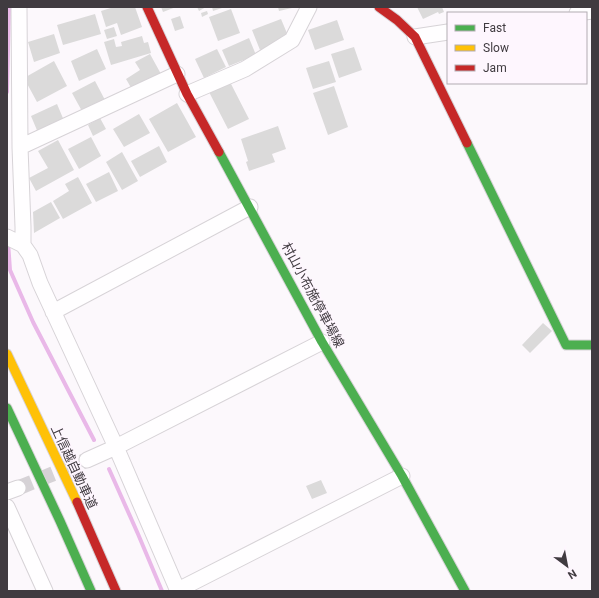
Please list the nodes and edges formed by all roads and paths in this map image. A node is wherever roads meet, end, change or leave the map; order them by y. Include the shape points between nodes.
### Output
1 (19, 7) edge
2 (147, 7) edge
3 (310, 7) edge
4 (379, 7) edge
5 (447, 32) edge
6 (415, 37) junction
7 (177, 74) junction
8 (186, 94) junction
9 (20, 147) junction
10 (250, 207) junction
11 (16, 241) edge
12 (53, 312) junction
13 (322, 342) junction
14 (592, 345) edge
15 (7, 354) edge
16 (7, 408) edge
17 (116, 447) junction
18 (87, 460) tunnel mouth
19 (402, 476) junction
20 (7, 507) edge
21 (178, 590) edge
22 (45, 591) edge
23 (91, 591) edge
24 (116, 591) edge
25 (465, 591) edge

1 - 9 street
2 - 7 main road, 村山小布施停車場線
3 - 8 street via 292,40 245,69
4 - 6 main road
5 - 6 street
6 - 14 main road via 566,345
7 - 8 main road, 村山小布施停車場線
7 - 9 street
8 - 10 main road, 村山小布施停車場線
9 - 11 street via 23,227
10 - 12 street
10 - 13 main road, 村山小布施停車場線
11 - 12 street via 30,255
12 - 17 street
13 - 17 street
13 - 19 main road, 村山小布施停車場線
15 - 24 main road, 上信越自動車道
16 - 23 main road
17 - 18 street
17 - 21 street
19 - 21 street
19 - 25 main road, 村山小布施停車場線
20 - 22 street

